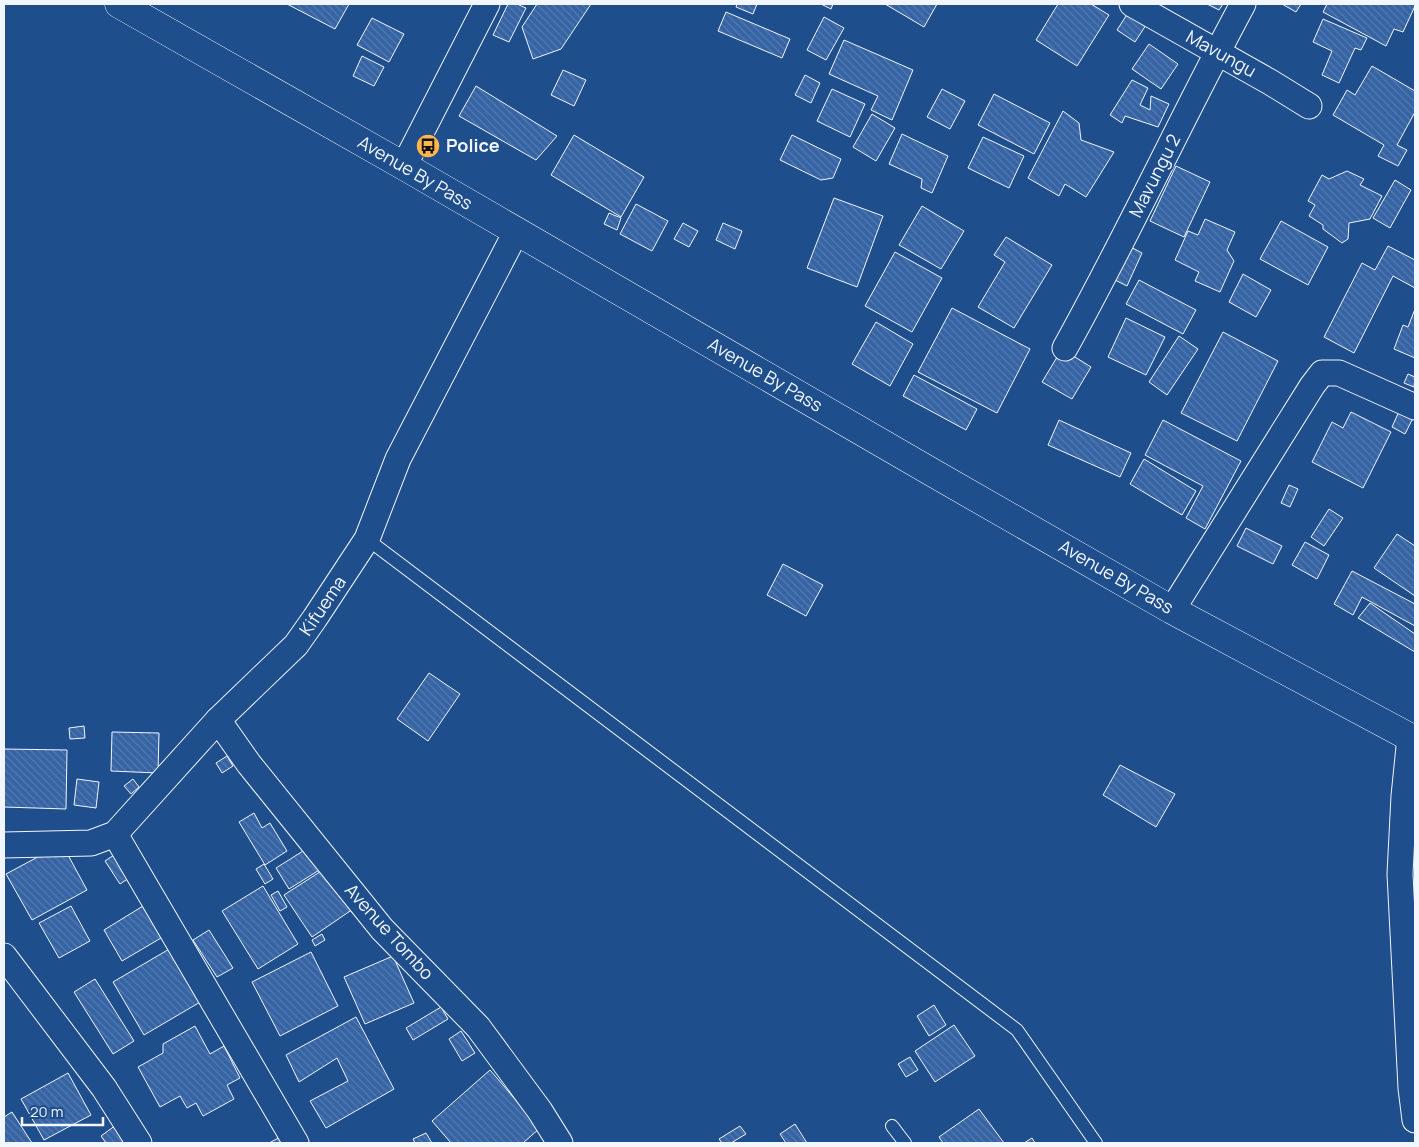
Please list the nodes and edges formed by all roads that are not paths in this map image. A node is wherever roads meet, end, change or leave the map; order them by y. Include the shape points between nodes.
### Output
1 (119, 4) edge
2 (487, 4) edge
3 (1132, 4) edge
4 (1243, 4) edge
5 (1217, 52) junction
6 (1309, 106) dead end
7 (404, 166) junction
8 (516, 232) junction
9 (1065, 348) dead end
10 (1415, 407) edge
11 (367, 539) junction
12 (1172, 610) junction
13 (218, 720) junction
14 (1412, 739) edge
15 (116, 834) junction
16 (4, 845) edge
17 (4, 956) edge
18 (1413, 1090) edge
19 (1415, 1120) edge
20 (892, 1126) dead end
21 (139, 1143) edge
22 (296, 1143) edge
23 (560, 1143) edge
24 (905, 1143) edge
25 (1096, 1143) edge

1 - 7 highway, Avenue By Pass
2 - 7 street
3 - 5 street, Mavungu
4 - 5 street, Mavungu 2
5 - 6 street, Mavungu
5 - 9 street, Mavungu 2 via 1099,288
7 - 8 highway, Avenue By Pass
8 - 11 street, Kifuema via 398,459
8 - 12 highway, Avenue By Pass
10 - 12 street via 1339,373 1322,373
11 - 13 street, Kifuema via 296,645
11 - 25 lane via 1017,1030
12 - 14 highway, Avenue By Pass
13 - 15 street, Kifuema
13 - 23 street, Avenue Tombo via 249,764 382,929 478,1027
14 - 18 street via 1404,796 1400,874
15 - 16 street, Kifuema via 91,843
15 - 22 street
17 - 21 street via 104,1088
18 - 19 street
20 - 24 lane

